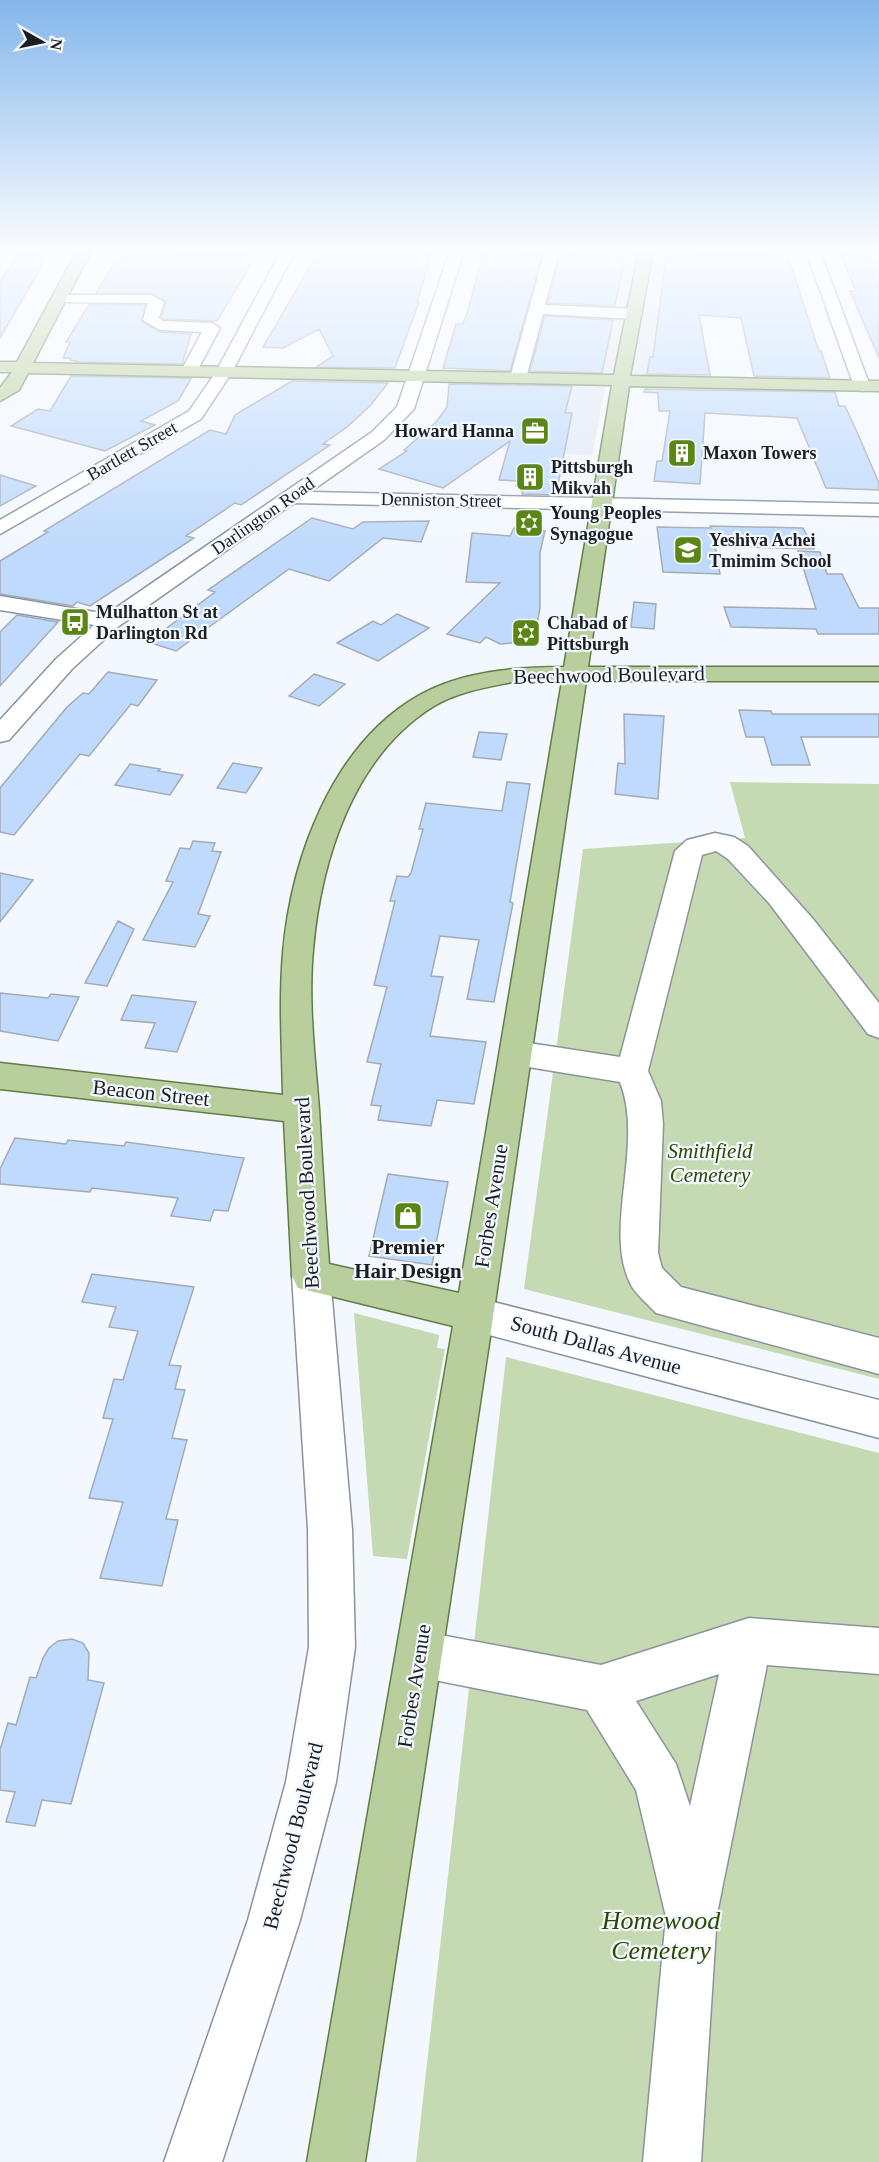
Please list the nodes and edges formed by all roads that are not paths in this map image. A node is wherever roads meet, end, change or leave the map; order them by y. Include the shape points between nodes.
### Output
1 (32, 352) edge
2 (199, 352) edge
3 (235, 352) edge
4 (425, 352) edge
5 (526, 352) edge
6 (627, 352) edge
7 (856, 352) edge
8 (24, 367) junction
9 (0, 368) edge
10 (189, 371) junction
11 (224, 372) junction
12 (417, 376) junction
13 (518, 378) junction
14 (622, 380) junction
15 (870, 386) edge
16 (0, 396) edge
17 (291, 496) junction
18 (603, 503) junction
19 (879, 510) edge
20 (0, 528) edge
21 (0, 603) edge
22 (111, 621) junction
23 (576, 672) junction
24 (879, 674) edge
25 (0, 735) edge
26 (879, 1026) edge
27 (516, 1053) junction
28 (633, 1071) junction
29 (0, 1076) edge
30 (302, 1110) junction
31 (311, 1276) junction
32 (474, 1314) junction
33 (879, 1356) edge
34 (879, 1419) edge
35 (749, 1641) junction
36 (879, 1651) edge
37 (419, 1654) junction
38 (601, 1689) junction
39 (692, 1917) junction
40 (193, 2162) edge
41 (336, 2162) edge
42 (672, 2162) edge

1 - 8 main road
2 - 10 street
3 - 11 street, Bartlett Street
4 - 12 street, Darlington Road
5 - 13 street
6 - 14 main road, Forbes Avenue
7 - 15 street
8 - 9 main road
8 - 10 main road
8 - 16 main road via 13,386
10 - 11 main road
11 - 12 main road
11 - 20 street, Bartlett Street via 195,415
12 - 13 main road
12 - 17 street, Darlington Road via 405,409 378,436
13 - 14 main road
14 - 15 main road
14 - 18 main road, Forbes Avenue
17 - 18 street, Denniston Street
17 - 22 street, Darlington Road
18 - 19 street, Denniston Street
18 - 23 main road, Forbes Avenue
21 - 22 street
22 - 25 street, Darlington Road via 63,664
23 - 24 main road, Beechwood Boulevard
23 - 27 main road, Forbes Avenue
23 - 30 main road, Beechwood Boulevard via 517,674 471,684 427,701 391,726 359,763 333,813 312,876 298,951
26 - 28 street via 753,865 724,843 701,843 689,851 686,859
27 - 28 street
27 - 32 main road, Forbes Avenue
28 - 33 street via 644,1101 646,1124 639,1252 646,1277 655,1289 669,1301
29 - 30 main road, Beacon Street
30 - 31 main road, Beechwood Boulevard
31 - 32 main road, South Dallas Avenue
31 - 40 street, Beechwood Boulevard via 330,1529 332,1647 310,1782 277,1908
32 - 34 street, South Dallas Avenue
32 - 37 main road, Forbes Avenue
35 - 36 street
35 - 38 street
35 - 39 street
37 - 38 street
37 - 41 main road, Forbes Avenue
38 - 39 street via 659,1781
39 - 42 street

